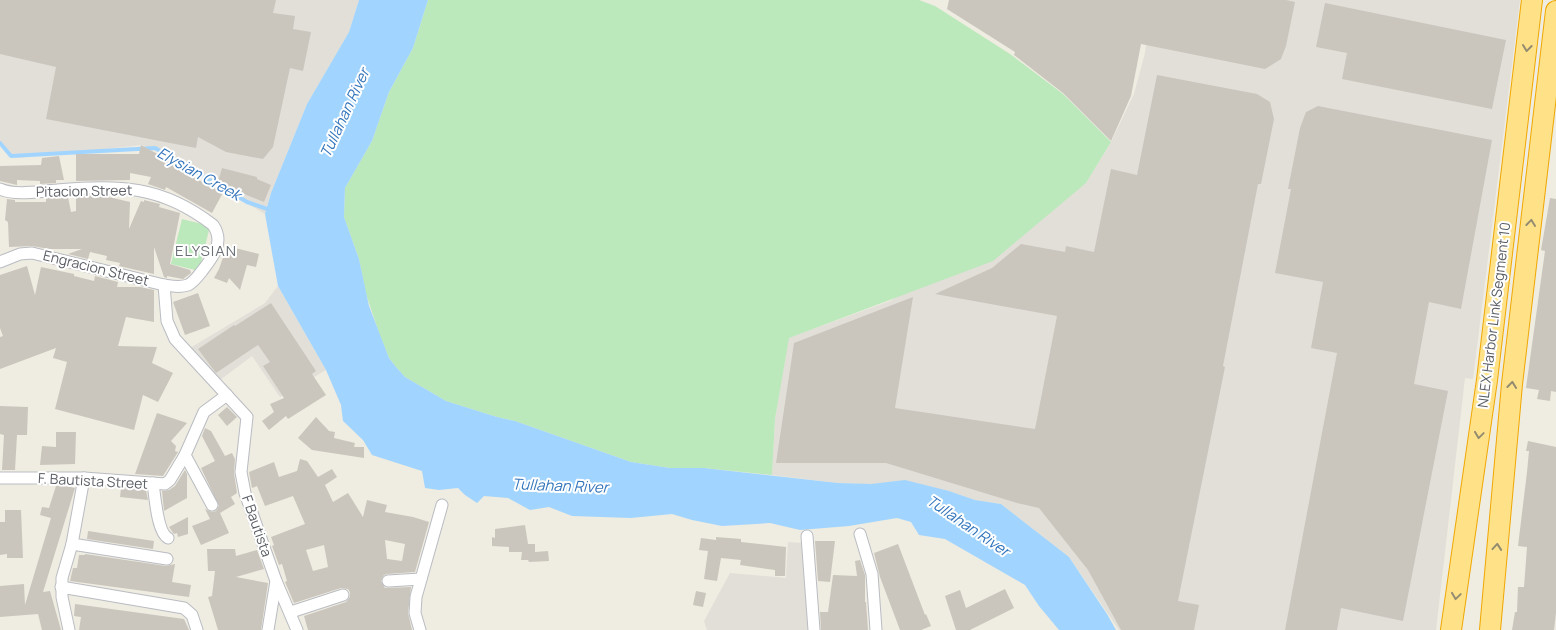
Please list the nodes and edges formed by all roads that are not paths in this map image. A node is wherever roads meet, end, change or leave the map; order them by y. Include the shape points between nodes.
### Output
1 (1532, 0) edge
2 (1556, 11) edge
3 (0, 189) edge
4 (0, 262) edge
5 (164, 285) junction
6 (227, 394) junction
7 (185, 455) junction
8 (0, 478) edge
9 (84, 478) junction
10 (154, 483) junction
11 (212, 504) dead end
12 (442, 505) dead end
13 (860, 534) dead end
14 (807, 536) dead end
15 (168, 538) dead end
16 (72, 544) junction
17 (167, 559) dead end
18 (421, 579) junction
19 (276, 580) junction
20 (388, 581) dead end
21 (61, 587) junction
22 (343, 595) dead end
23 (291, 612) junction
24 (69, 630) edge
25 (197, 630) edge
26 (268, 630) edge
27 (297, 630) edge
28 (420, 630) edge
29 (814, 630) edge
30 (876, 630) edge
31 (1451, 630) edge
32 (1490, 630) edge

1 -> 31 highway, NLEX Harbor Link Segment 10 via 1486,380
32 -> 2 highway, NLEX Harbor Link Segment 10 via 1512,384
3 - 5 street, Pitacion Street via 18,193 133,188 180,203 213,225 218,241 216,252 195,280 187,285
4 - 5 street, Engracion Street via 32,253
5 - 6 street via 167,321 175,339
6 - 7 street, F. Bautista Street via 204,412
6 - 19 street, F Bautista via 246,417 241,472 245,493
7 - 10 street, F. Bautista Street via 170,480 165,484
7 - 11 street
8 - 9 street, F. Bautista Street
9 - 10 street, F. Bautista Street
9 - 16 street
10 - 15 street via 161,529
12 - 18 street
13 - 30 street via 872,574
14 - 29 street
16 - 17 street
16 - 21 street
18 - 20 street
18 - 28 street via 415,613
19 - 23 street, F Bautista
19 - 26 street
21 - 24 street
21 - 25 street via 184,608 192,615
22 - 23 street
23 - 27 street, F Bautista

